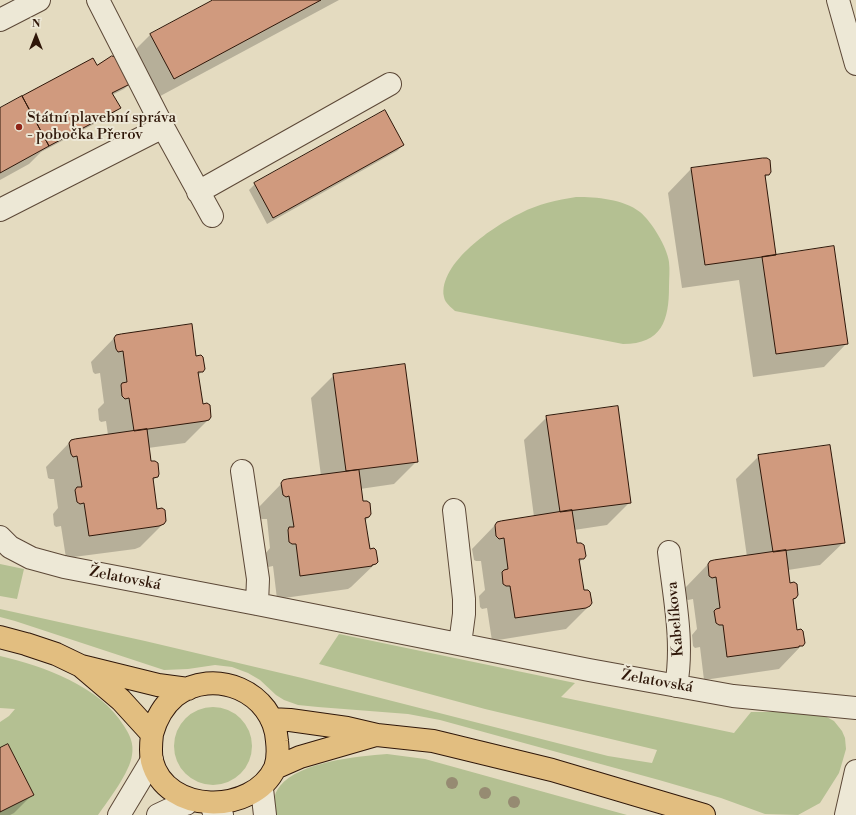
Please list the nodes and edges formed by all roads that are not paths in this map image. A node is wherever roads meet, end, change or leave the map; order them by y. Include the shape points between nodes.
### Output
1 (39, 0) edge
2 (98, 0) edge
3 (838, 0) edge
4 (0, 20) edge
5 (856, 64) edge
6 (390, 84) dead end
7 (163, 127) junction
8 (198, 192) junction
9 (0, 210) edge
10 (212, 216) dead end
11 (242, 470) dead end
12 (454, 510) dead end
13 (0, 537) edge
14 (669, 552) dead end
15 (257, 604) junction
16 (0, 637) edge
17 (460, 644) junction
18 (81, 666) junction
19 (676, 686) junction
20 (188, 689) junction
21 (856, 708) edge
22 (270, 719) junction
23 (152, 734) junction
24 (377, 735) junction
25 (152, 760) junction
26 (275, 768) junction
27 (856, 771) edge
28 (262, 789) junction
29 (186, 804) junction
30 (217, 813) edge
31 (119, 815) edge
32 (158, 815) edge
33 (264, 815) edge
34 (704, 815) edge
35 (846, 815) edge

1 - 4 street
2 - 7 street
3 - 5 street
6 - 8 street
7 - 8 street
7 - 9 street
8 - 10 street
11 - 15 street via 258,579
12 - 17 street via 464,599
13 - 15 street, Želatovská via 10,547 44,562
14 - 19 street, Kabelíkova via 680,652
15 - 17 street, Želatovská
16 - 18 main road via 56,654
17 - 19 street, Želatovská
18 - 20 main road via 158,685
18 - 23 main road via 120,700
19 - 21 street, Želatovská via 759,700
20 - 22 main road via 207,683 236,687 260,703
20 - 23 main road via 175,696 164,707 156,720
22 - 24 main road via 347,728
22 - 26 main road via 277,734
23 - 25 main road
24 - 26 main road via 300,757
24 - 34 main road via 417,738 460,746
25 - 29 main road via 164,786
25 - 31 street
26 - 28 main road
27 - 35 street
28 - 30 main road via 245,802
28 - 33 street
29 - 30 main road
29 - 32 street

